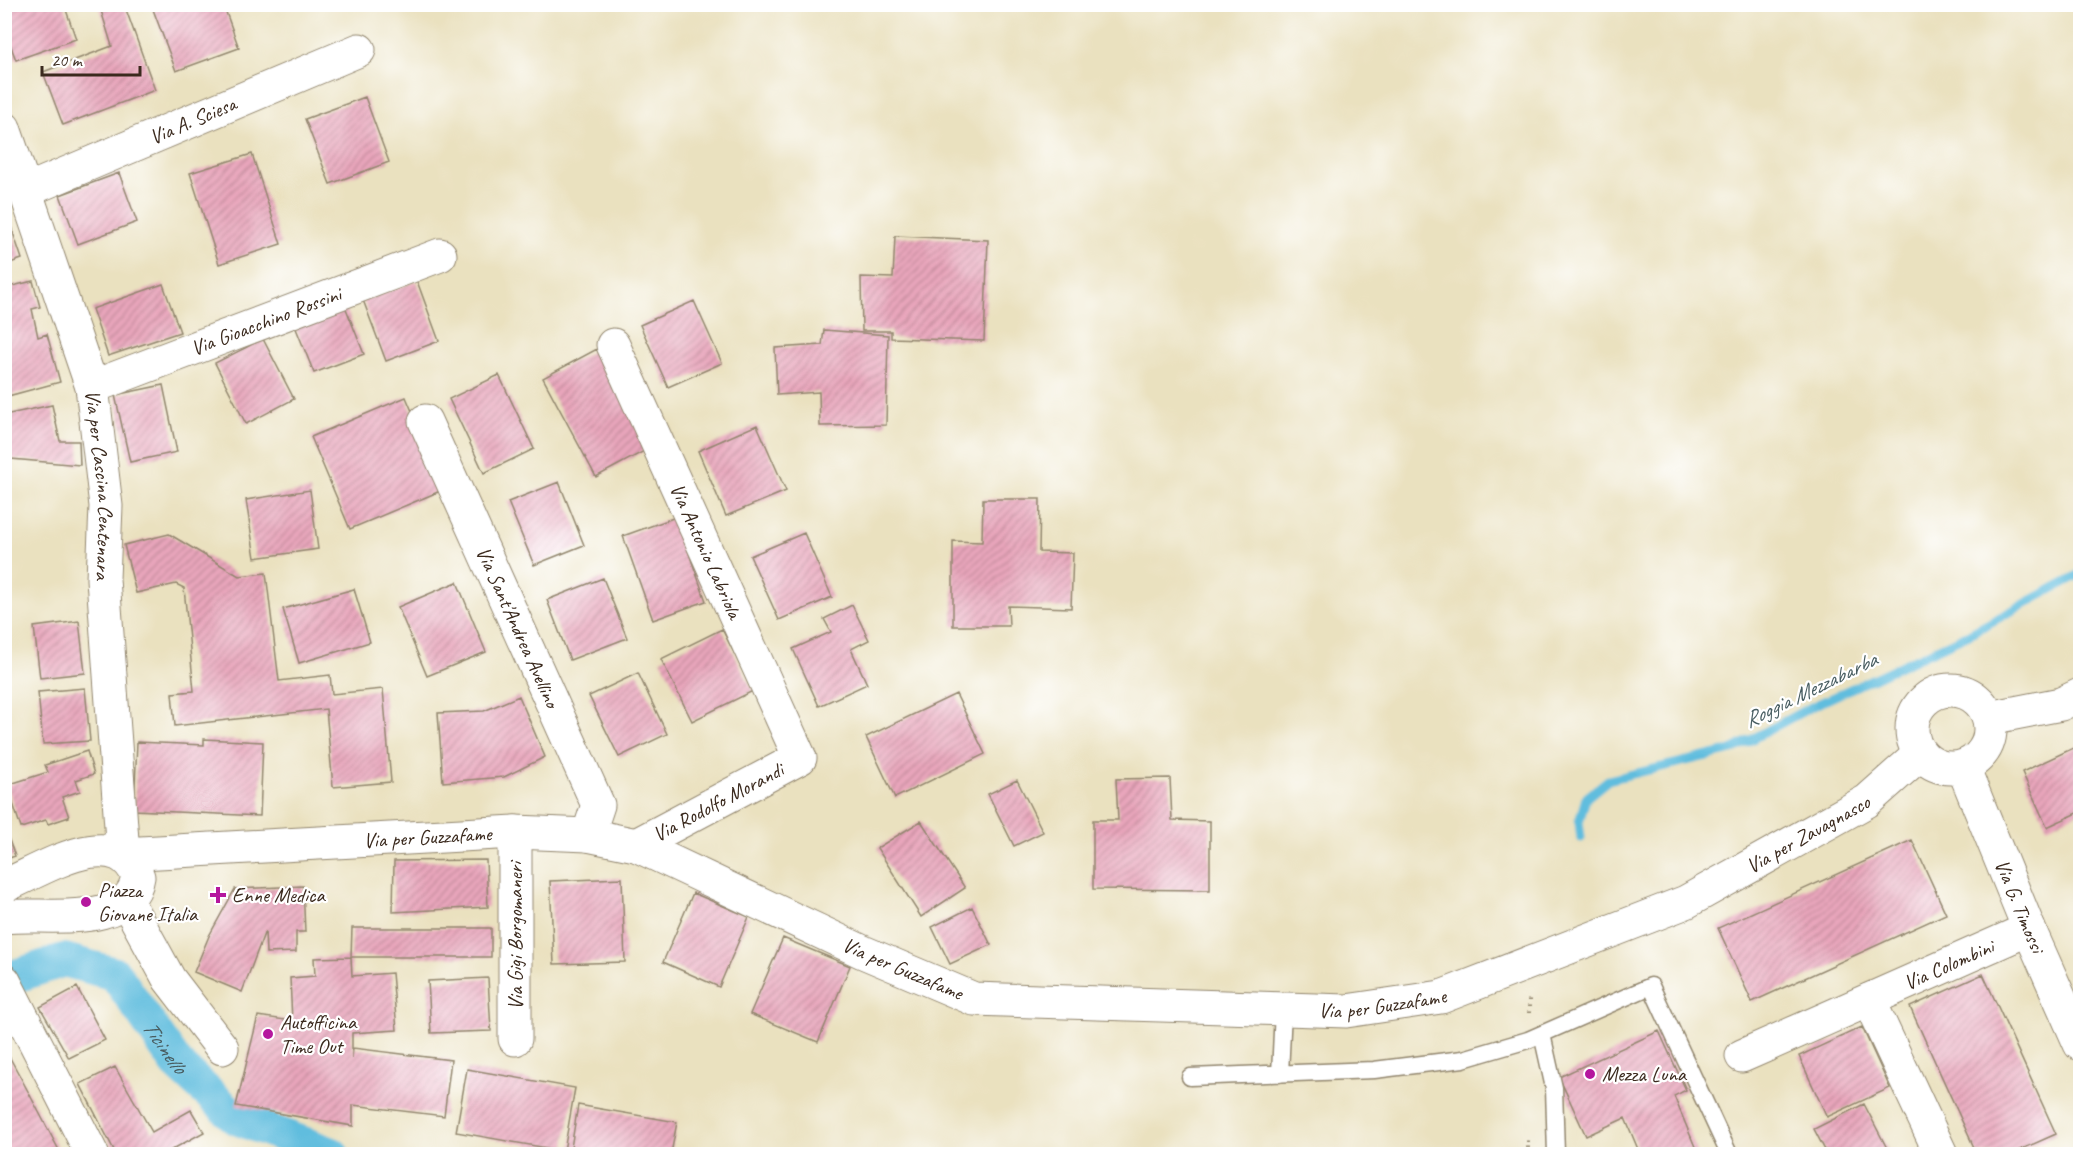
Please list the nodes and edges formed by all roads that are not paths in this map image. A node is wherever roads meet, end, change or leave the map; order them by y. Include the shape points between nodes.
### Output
1 (358, 50) dead end
2 (4, 128) edge
3 (26, 191) junction
4 (440, 255) dead end
5 (613, 345) dead end
6 (92, 387) junction
7 (425, 422) dead end
8 (2080, 695) edge
9 (1989, 718) junction
10 (1920, 754) junction
11 (800, 758) joint
12 (1963, 767) junction
13 (515, 832) junction
14 (588, 835) junction
15 (636, 845) junction
16 (123, 854) junction
17 (4, 886) edge
18 (127, 902) junction
19 (1686, 902) joint
20 (4, 917) edge
21 (2029, 929) junction
22 (10, 991) edge
23 (1869, 1000) junction
24 (1282, 1010) junction
25 (1542, 1034) junction
26 (515, 1039) dead end
27 (2080, 1044) edge
28 (222, 1048) dead end
29 (1742, 1056) dead end
30 (1280, 1074) junction
31 (1190, 1077) dead end
32 (92, 1155) edge
33 (1556, 1155) edge
34 (1729, 1155) edge
35 (1941, 1155) edge

1 - 3 street, Via A. Sciesa
2 - 3 street, Via per Cascina Centenara
3 - 6 street, Via per Cascina Centenara
4 - 6 street, Via Gioacchino Rossini
5 - 11 street, Via Antonio Labriola
6 - 16 street, Via per Cascina Centenara via 106,506 104,579
7 - 14 street, Via Sant'Andrea Avellino via 598,805
8 - 9 street via 2061,704
9 - 10 street via 1984,706 1964,692 1951,690 1933,695 1913,718 1914,743
9 - 12 street via 1989,742 1983,753
10 - 12 street via 1944,768
10 - 19 street, Via per Zavagnasco via 1867,801
11 - 15 street, Via Rodolfo Morandi
12 - 21 street, Via G. Timossi
13 - 14 street, Via per Guzzafame
13 - 16 street, Via per Guzzafame
13 - 26 street, Via Gigi Borgomaneri
14 - 15 street, Via per Guzzafame
15 - 24 street, Via per Guzzafame via 863,952 974,999
16 - 17 street via 108,850 84,853
16 - 18 street via 138,877
18 - 20 street via 100,913
18 - 28 street via 169,980
19 - 24 street, Via per Guzzafame via 1441,997 1346,1011
21 - 23 street, Via Colombini
21 - 27 street, Via G. Timossi
22 - 32 street
23 - 29 street, Via Colombini
23 - 35 street
24 - 30 lane
25 - 30 lane via 1463,1059 1374,1070
25 - 33 lane via 1554,1088
25 - 34 lane via 1651,986
30 - 31 lane

